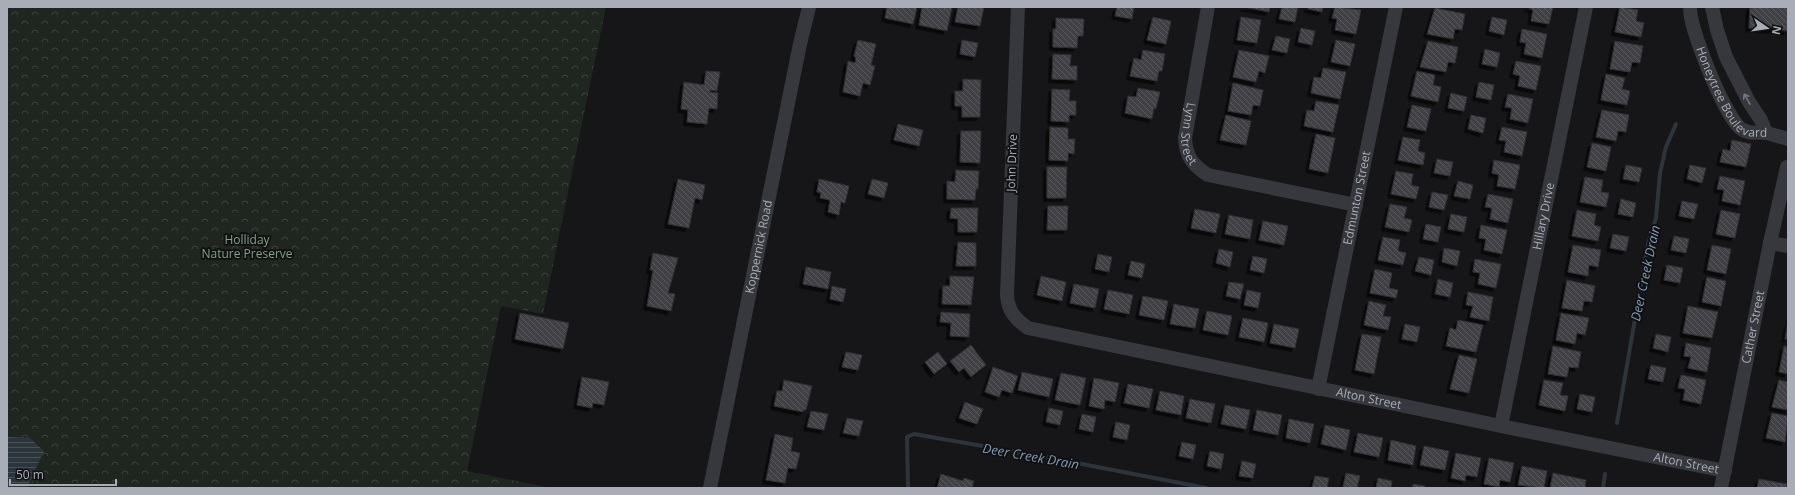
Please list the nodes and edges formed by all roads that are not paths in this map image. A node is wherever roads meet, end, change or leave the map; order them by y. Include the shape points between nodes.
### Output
1 (809, 7) edge
2 (1018, 7) edge
3 (1208, 7) edge
4 (1396, 7) edge
5 (1586, 7) edge
6 (1690, 7) edge
7 (1712, 7) edge
8 (1766, 133) junction
9 (1788, 139) edge
10 (1787, 167) dead end
11 (1356, 205) junction
12 (1770, 243) junction
13 (1788, 246) edge
14 (1015, 318) joint
15 (1318, 388) junction
16 (1500, 426) junction
17 (1725, 471) junction
18 (710, 488) edge
19 (1721, 488) edge

1 - 18 street, Koppernick Road
2 - 14 street, John Drive via 1007,295
3 - 11 street, Lynn Street via 1185,138 1185,150 1193,164 1208,175
4 - 11 street, Edmunton Street
5 - 16 street, Hillary Drive
6 - 8 street, Honeytree Boulevard via 1692,25 1728,113 1741,129 1756,134
8 -> 7 street, Honeytree Boulevard via 1726,57
8 - 9 street
10 - 12 street, Cather Street
11 - 15 street, Edmunton Street
12 - 13 street
12 - 17 street, Cather Street
14 - 15 street, Alton Street via 1028,328 1048,333
15 - 16 street, Alton Street
16 - 17 street, Alton Street
17 - 19 street, Cather Street

